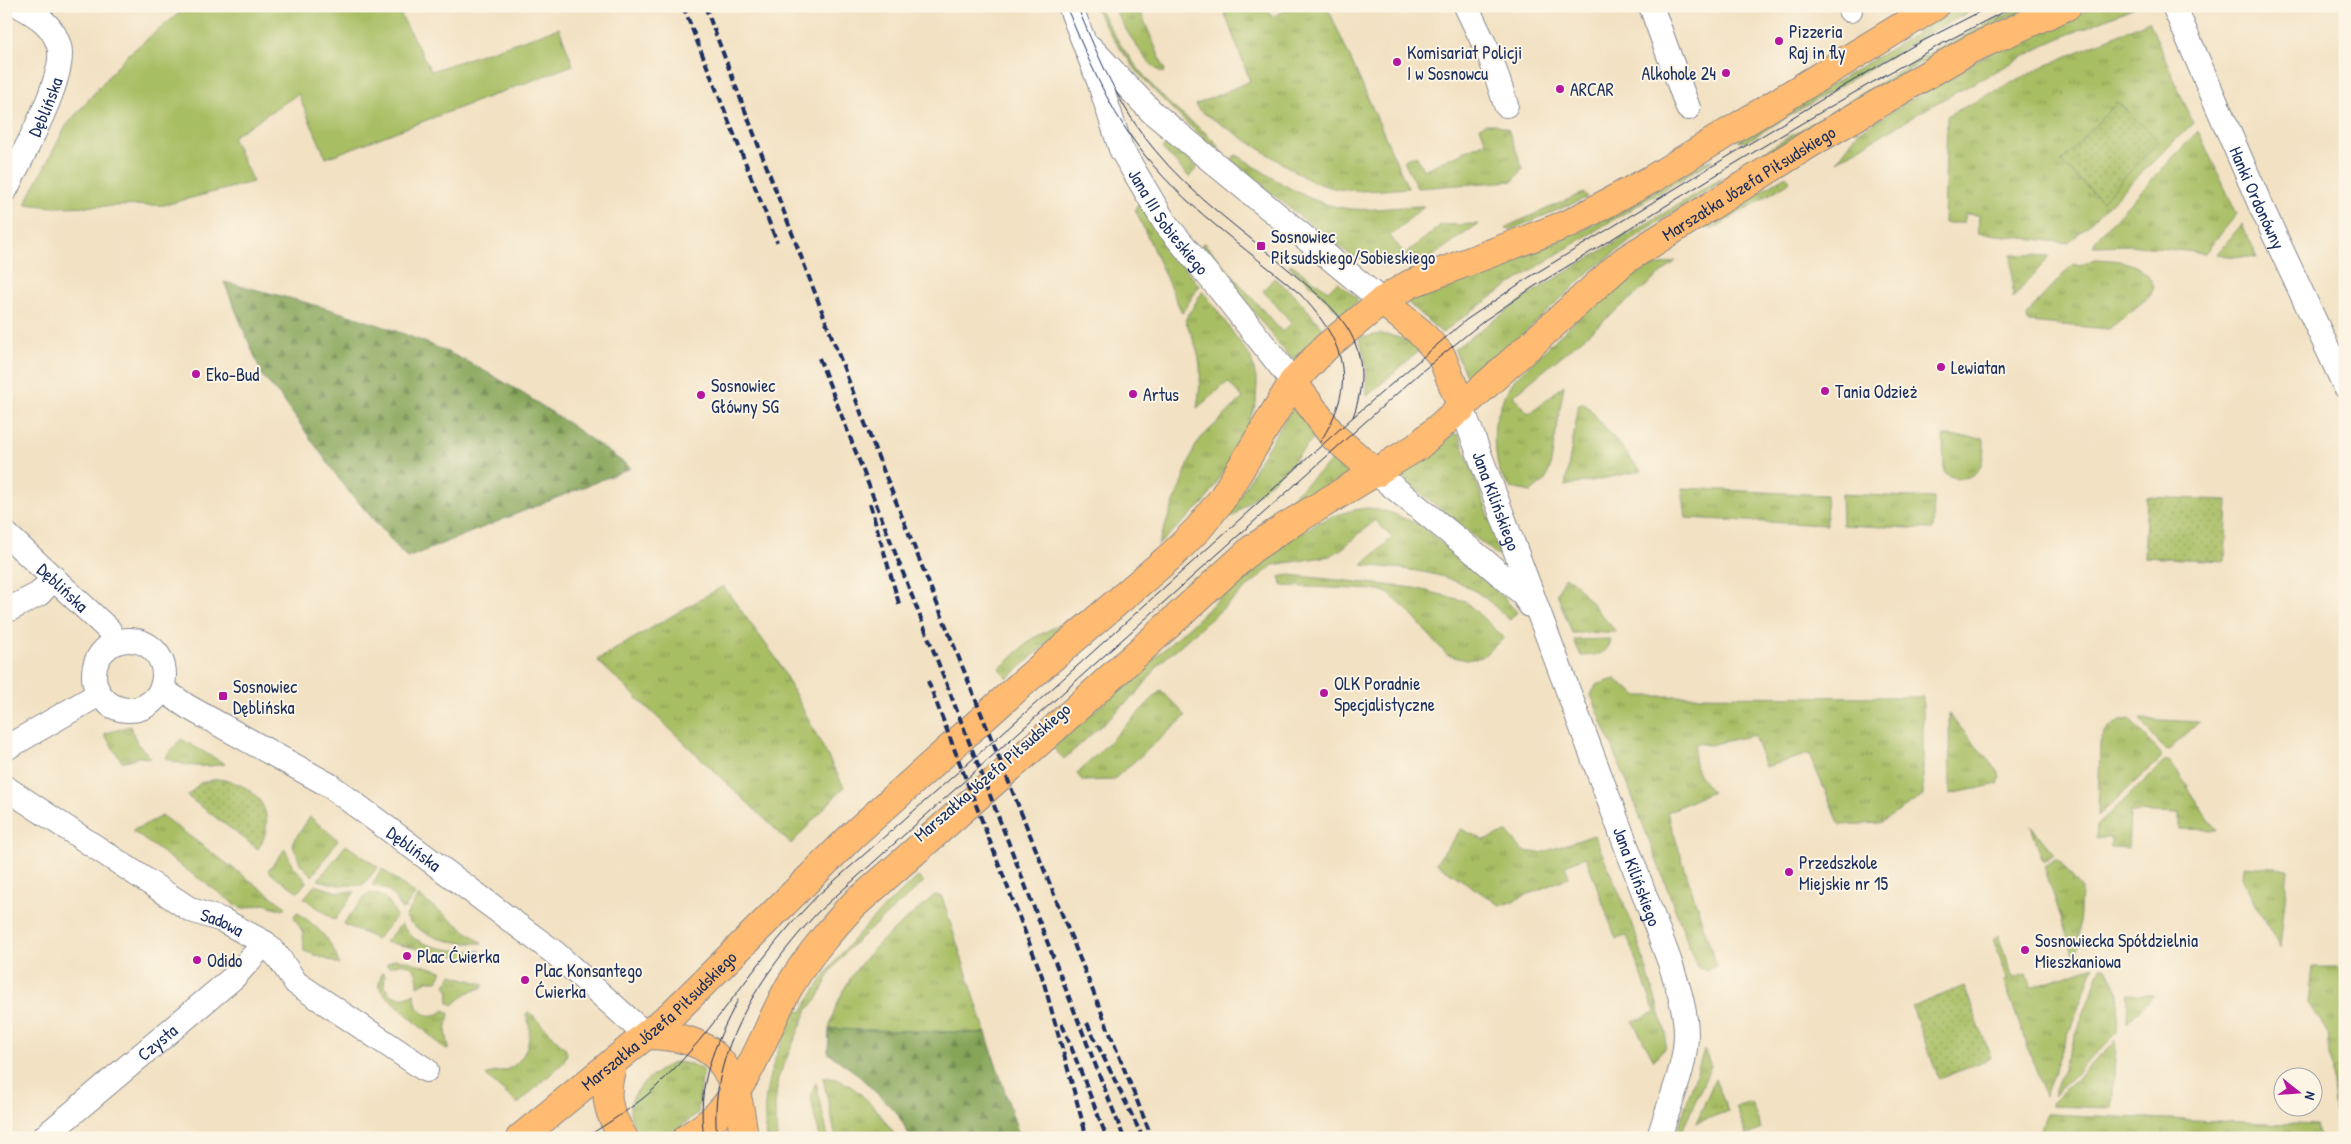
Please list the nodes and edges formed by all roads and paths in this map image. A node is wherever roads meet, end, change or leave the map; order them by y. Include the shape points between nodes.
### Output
1 (20, 6) edge
2 (1070, 6) edge
3 (1466, 6) edge
4 (1651, 6) edge
5 (1935, 6) edge
6 (2067, 6) edge
7 (2174, 6) edge
8 (1084, 39) junction
9 (1506, 105) dead end
10 (1688, 108) dead end
11 (6, 189) edge
12 (1382, 302) junction
13 (1293, 382) junction
14 (2345, 386) edge
15 (1462, 408) junction
16 (1376, 473) junction
17 (6, 534) edge
18 (54, 578) junction
19 (6, 611) edge
20 (1542, 620) junction
21 (115, 643) junction
22 (162, 689) junction
23 (100, 694) junction
24 (6, 748) edge
25 (6, 788) edge
26 (265, 943) junction
27 (646, 1035) junction
28 (613, 1062) junction
29 (426, 1070) dead end
30 (736, 1090) junction
31 (43, 1138) edge
32 (520, 1138) edge
33 (624, 1138) edge
34 (687, 1138) edge
35 (744, 1138) edge
36 (1659, 1138) edge

1 - 11 street, Dęblińska via 44,20 54,34 60,48 60,70 54,90
2 - 8 street, Jana III Sobieskiego
3 - 9 street via 1490,56
4 - 10 street
5 - 12 main road via 1605,205 1570,223 1410,284
6 - 15 main road, Marszałka Józefa Piłsudskiego via 1970,49 1811,143 1625,260
7 - 14 street, Hanki Ordonówny via 2260,204
8 - 12 street, Jana III Sobieskiego via 1152,112
8 - 13 street, Jana III Sobieskiego via 1121,149 1165,223
12 - 13 main road via 1326,347
12 - 15 main road via 1420,332 1441,355
13 - 16 main road via 1334,436
13 - 27 main road, Marszałka Józefa Piłsudskiego via 1222,498 1172,556 1104,614 1014,703 848,850 814,874
15 - 16 main road via 1417,447
15 - 20 street, Jana Kilińskiego
16 - 20 street, Jana Kilińskiego via 1521,592
16 - 30 main road, Marszałka Józefa Piłsudskiego via 1252,548 846,912 790,987
17 - 18 street, Dęblińska
18 - 19 street via 39,594
18 - 21 street, Dęblińska via 109,630
20 - 36 street, Jana Kilińskiego via 1670,960 1682,1000 1686,1035
21 - 22 street via 140,641 154,650 165,672
21 - 23 street via 106,648 96,665 94,675
22 - 23 street via 149,705 136,710 115,708
22 - 27 street, Dęblińska via 188,707 328,785 555,953
23 - 24 street
25 - 26 street, Sadowa via 191,910 222,920
26 - 29 street, Sadowa via 296,983
26 - 31 street, Czysta via 234,977
27 - 28 main road, Marszałka Józefa Piłsudskiego
27 - 30 main road via 685,1039 712,1052 723,1063
28 - 32 main road, Marszałka Józefa Piłsudskiego
28 - 33 main road via 607,1084 608,1106 612,1120
30 - 34 main road, Marszałka Józefa Piłsudskiego via 715,1117
30 - 35 main road

